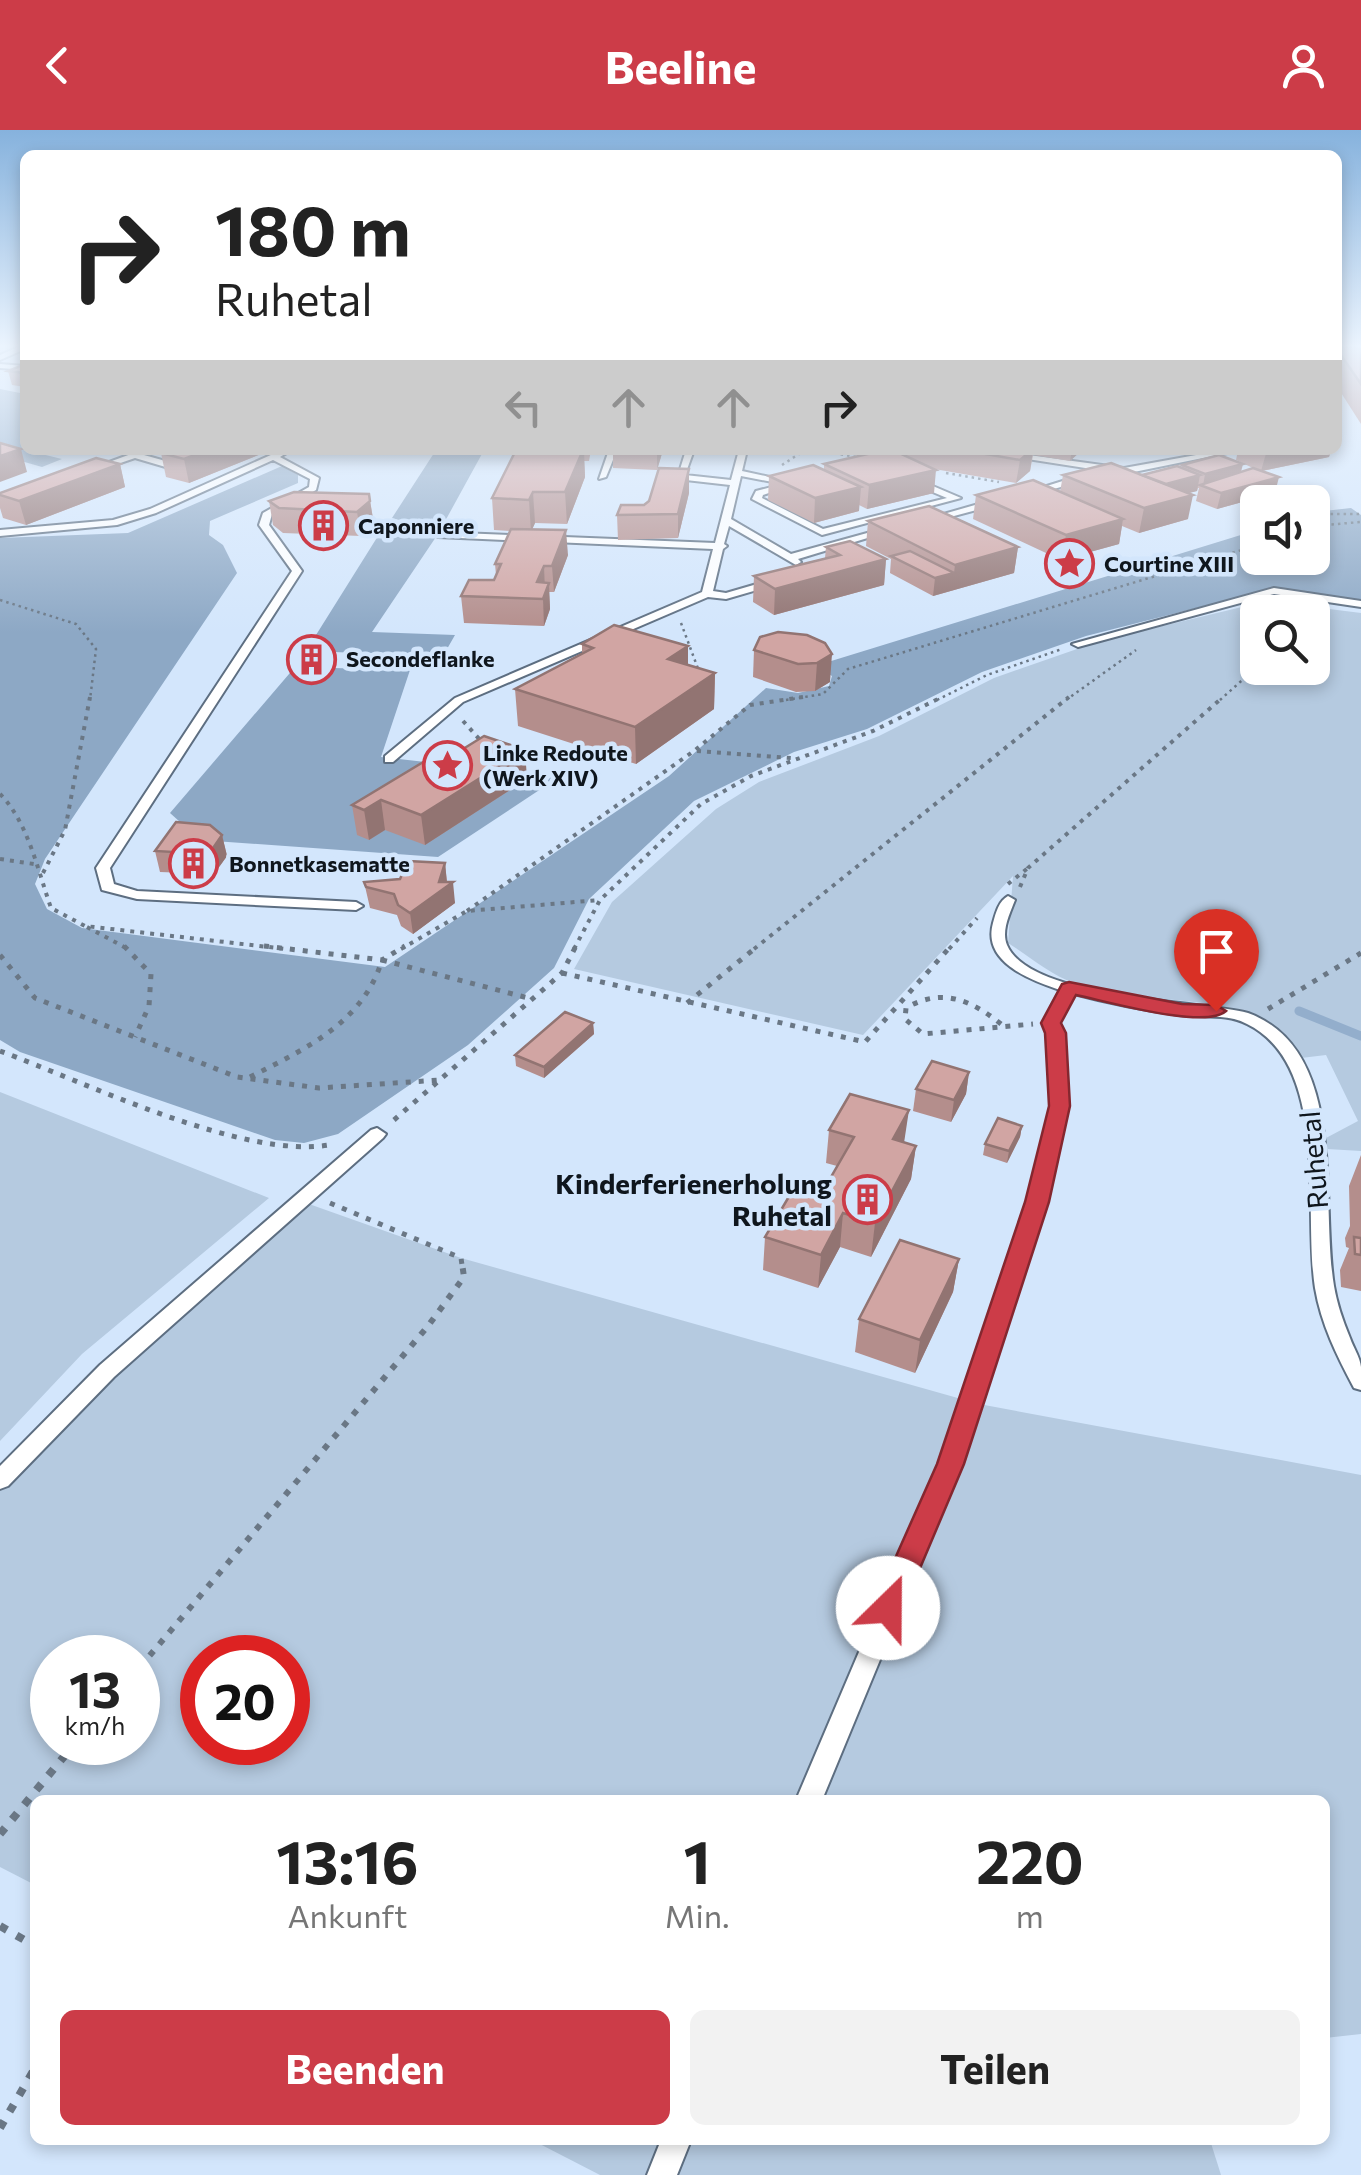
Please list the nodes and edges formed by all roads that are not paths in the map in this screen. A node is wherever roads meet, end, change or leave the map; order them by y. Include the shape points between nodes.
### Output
1 (136, 455) joint
2 (195, 455) edge
3 (280, 455) edge
4 (283, 455) edge
5 (612, 455) edge
6 (688, 455) edge
7 (742, 455) edge
8 (1004, 455) edge
9 (1214, 455) edge
10 (1090, 469) junction
11 (107, 476) edge
12 (602, 477) dead end
13 (738, 478) junction
14 (909, 479) edge
15 (813, 480) edge
16 (797, 484) junction
17 (728, 520) junction
18 (0, 533) edge
19 (438, 534) dead end
20 (722, 546) junction
21 (788, 558) junction
22 (708, 594) junction
23 (1361, 604) edge
24 (1078, 644) road end
25 (389, 759) dead end
26 (1007, 892) road end
27 (356, 906) dead end
28 (1069, 988) junction
29 (377, 1134) road end
30 (1361, 1382) edge
31 (0, 1480) edge
32 (811, 1795) edge
33 (674, 2145) edge
34 (662, 2175) edge

1 - 2 lane via 169,465
1 - 11 lane via 87,477
3 - 18 lane via 114,523
4 - 27 lane via 315,478 312,488 268,513 264,525 297,571 103,868 106,886 137,895
5 - 12 lane
6 - 13 lane via 680,477
7 - 13 lane
8 - 10 lane
9 - 10 lane via 1150,468
10 - 21 lane via 1087,477
13 - 16 lane
13 - 17 lane
14 - 16 lane via 956,498 822,532 757,500 759,493
15 - 16 lane
17 - 20 lane
17 - 21 lane
19 - 20 lane
20 - 22 lane
21 - 22 lane via 811,571 726,596
22 - 25 lane via 459,700
23 - 24 lane via 1274,591
26 - 28 lane via 1000,948 1023,969
28 - 30 lane, Ruhetal via 1253,1019 1278,1039 1306,1085 1317,1144 1323,1276 1331,1317
28 - 32 lane via 1051,1023 1060,1106 1037,1202 950,1464
29 - 31 lane via 107,1371
33 - 34 lane

